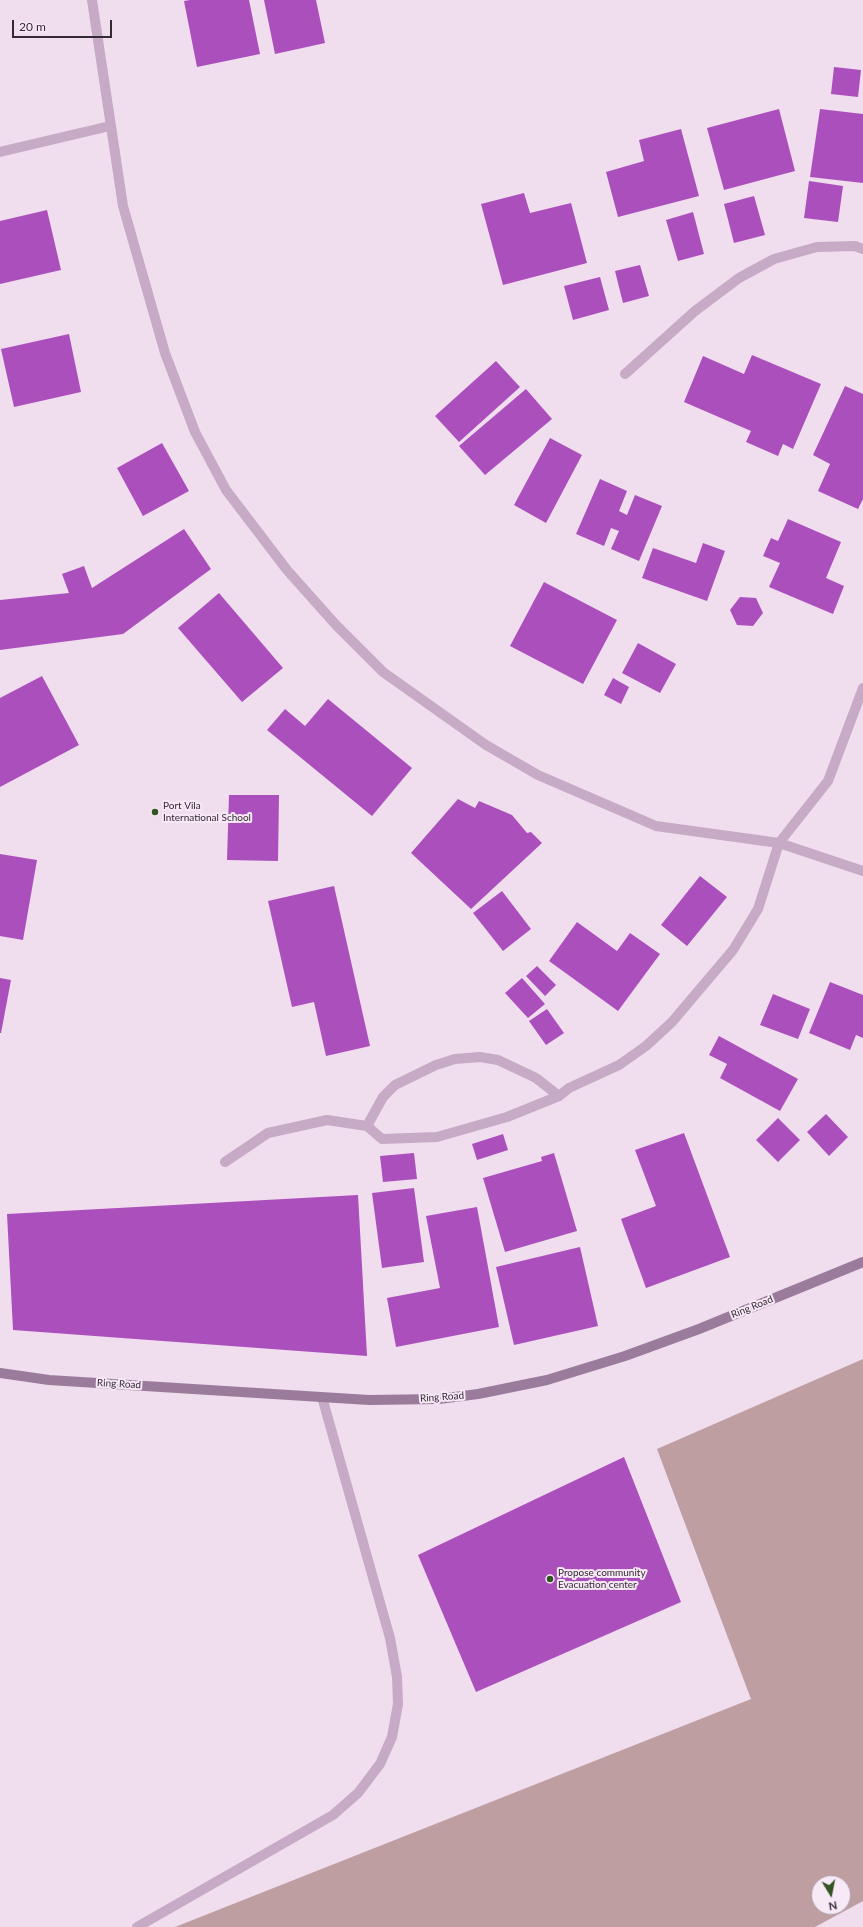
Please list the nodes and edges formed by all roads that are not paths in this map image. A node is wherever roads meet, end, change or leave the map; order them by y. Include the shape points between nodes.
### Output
1 (92, 0) edge
2 (110, 126) junction
3 (0, 152) edge
4 (863, 249) edge
5 (625, 374) dead end
6 (863, 688) edge
7 (779, 844) junction
8 (863, 871) edge
9 (559, 1096) junction
10 (367, 1126) junction
11 (225, 1162) dead end
12 (863, 1262) edge
13 (0, 1373) edge
14 (322, 1397) junction
15 (137, 1927) edge

1 - 2 street
2 - 3 street
2 - 7 street via 123,206 135,252 165,353 195,432 226,490 287,570 336,624 389,676 486,745 538,775 656,826
4 - 5 street via 855,246 818,247 774,259 739,278 695,311
6 - 7 street via 828,782
7 - 8 street
7 - 9 street via 758,909 733,950 672,1022 646,1046 619,1065 569,1088
9 - 10 street via 507,1117 437,1137 382,1139
9 - 10 street via 536,1078 498,1060 480,1057 455,1059 436,1065 395,1085 383,1097
10 - 11 street via 327,1120 268,1134
12 - 14 main road, Ring Road via 699,1329 625,1356 547,1380 439,1399 369,1400
13 - 14 main road, Ring Road via 49,1380
14 - 15 street via 390,1638 397,1677 398,1704 392,1738 380,1764 358,1793 333,1815

